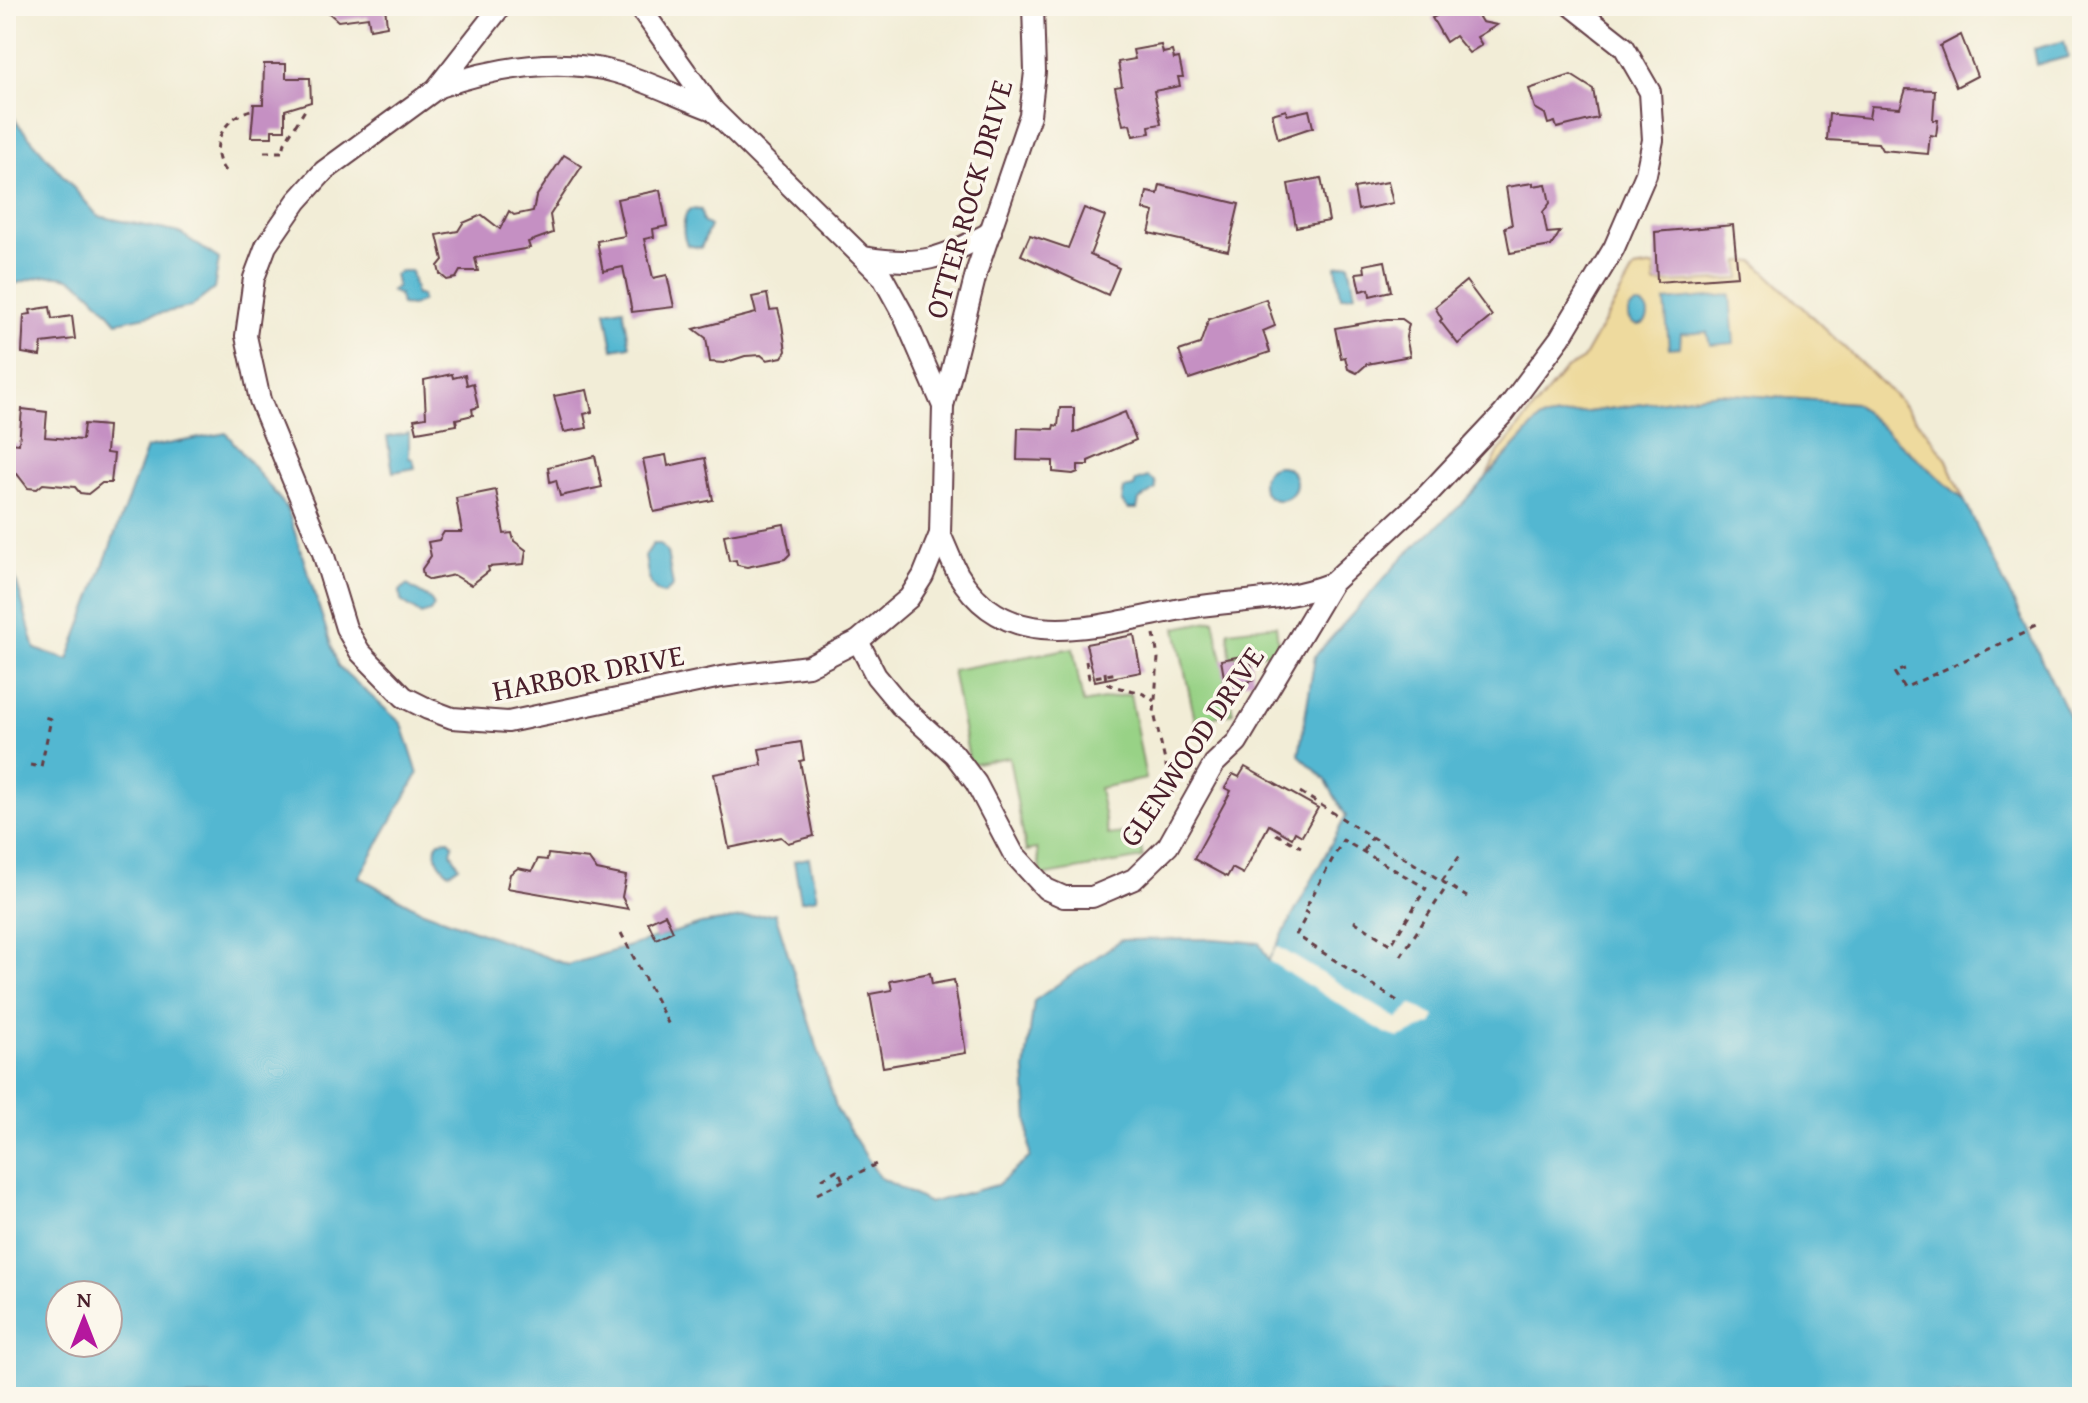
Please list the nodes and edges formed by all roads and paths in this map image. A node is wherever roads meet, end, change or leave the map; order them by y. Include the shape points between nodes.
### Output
1 (501, 6) edge
2 (639, 6) edge
3 (1033, 6) edge
4 (1572, 6) edge
5 (436, 89) junction
6 (256, 109) dead end
7 (305, 110) dead end
8 (713, 110) junction
9 (264, 152) dead end
10 (225, 171) dead end
11 (991, 232) junction
12 (864, 257) junction
13 (943, 406) junction
14 (940, 534) junction
15 (1332, 583) junction
16 (1150, 615) junction
17 (2039, 626) dead end
18 (858, 641) junction
19 (1086, 661) dead end
20 (1905, 669) dead end
21 (1105, 673) junction
22 (1117, 673) dead end
23 (1154, 701) junction
24 (44, 717) dead end
25 (30, 765) dead end
26 (1300, 792) dead end
27 (1188, 809) junction
28 (1276, 834) dead end
29 (1372, 837) junction
30 (1301, 847) dead end
31 (1364, 851) junction
32 (1462, 853) dead end
33 (1442, 881) junction
34 (1448, 885) junction
35 (1467, 897) dead end
36 (1354, 921) dead end
37 (621, 933) dead end
38 (1401, 956) dead end
39 (1402, 1004) dead end
40 (669, 1025) dead end
41 (880, 1162) dead end
42 (822, 1179) dead end
43 (843, 1181) junction
44 (817, 1194) dead end

1 - 5 street, HARBOR DRIVE
2 - 8 street
3 - 11 street, OTTER ROCK DRIVE via 1030,115
4 - 15 street, GLENWOOD DRIVE via 1624,47 1650,92 1653,140 1646,174 1588,294 1504,413 1428,494
5 - 8 street, HARBOR DRIVE via 475,75 583,66 617,72
5 - 18 street, HARBOR DRIVE via 324,171 297,201 266,246 250,301 246,336 251,371 323,553 346,628 360,652 404,697 452,718 508,722 721,677 808,666
6 - 10 path via 234,115 224,127 218,158
7 - 9 path via 283,152
8 - 12 street
11 - 12 street via 913,264
11 - 13 street, OTTER ROCK DRIVE
12 - 13 street via 882,276 903,314
13 - 14 street, HARBOR DRIVE
14 - 16 street, GLENWOOD DRIVE via 959,575 981,601 1008,619 1047,630 1077,631
14 - 18 street, HARBOR DRIVE via 909,598
15 - 16 street, GLENWOOD DRIVE via 1276,600
15 - 27 street, GLENWOOD DRIVE via 1237,742 1214,764
16 - 23 path via 1157,650
17 - 20 path via 1904,688 1894,672
18 - 27 street, GLENWOOD DRIVE via 876,676 900,705 954,754 976,783 1013,853 1046,889 1080,899 1112,892 1157,858
19 - 21 path via 1089,678
21 - 22 path
21 - 23 path via 1106,683 1134,688
23 - 27 path via 1173,795
24 - 25 path via 51,719 41,767
26 - 29 path
28 - 30 path
29 - 31 path
29 - 33 path
31 - 36 path via 1426,888 1391,945
31 - 39 path via 1343,840 1296,935
32 - 33 path
33 - 34 path
34 - 35 path
34 - 38 path
37 - 40 path
41 - 43 path
42 - 43 path via 838,1169
43 - 44 path

